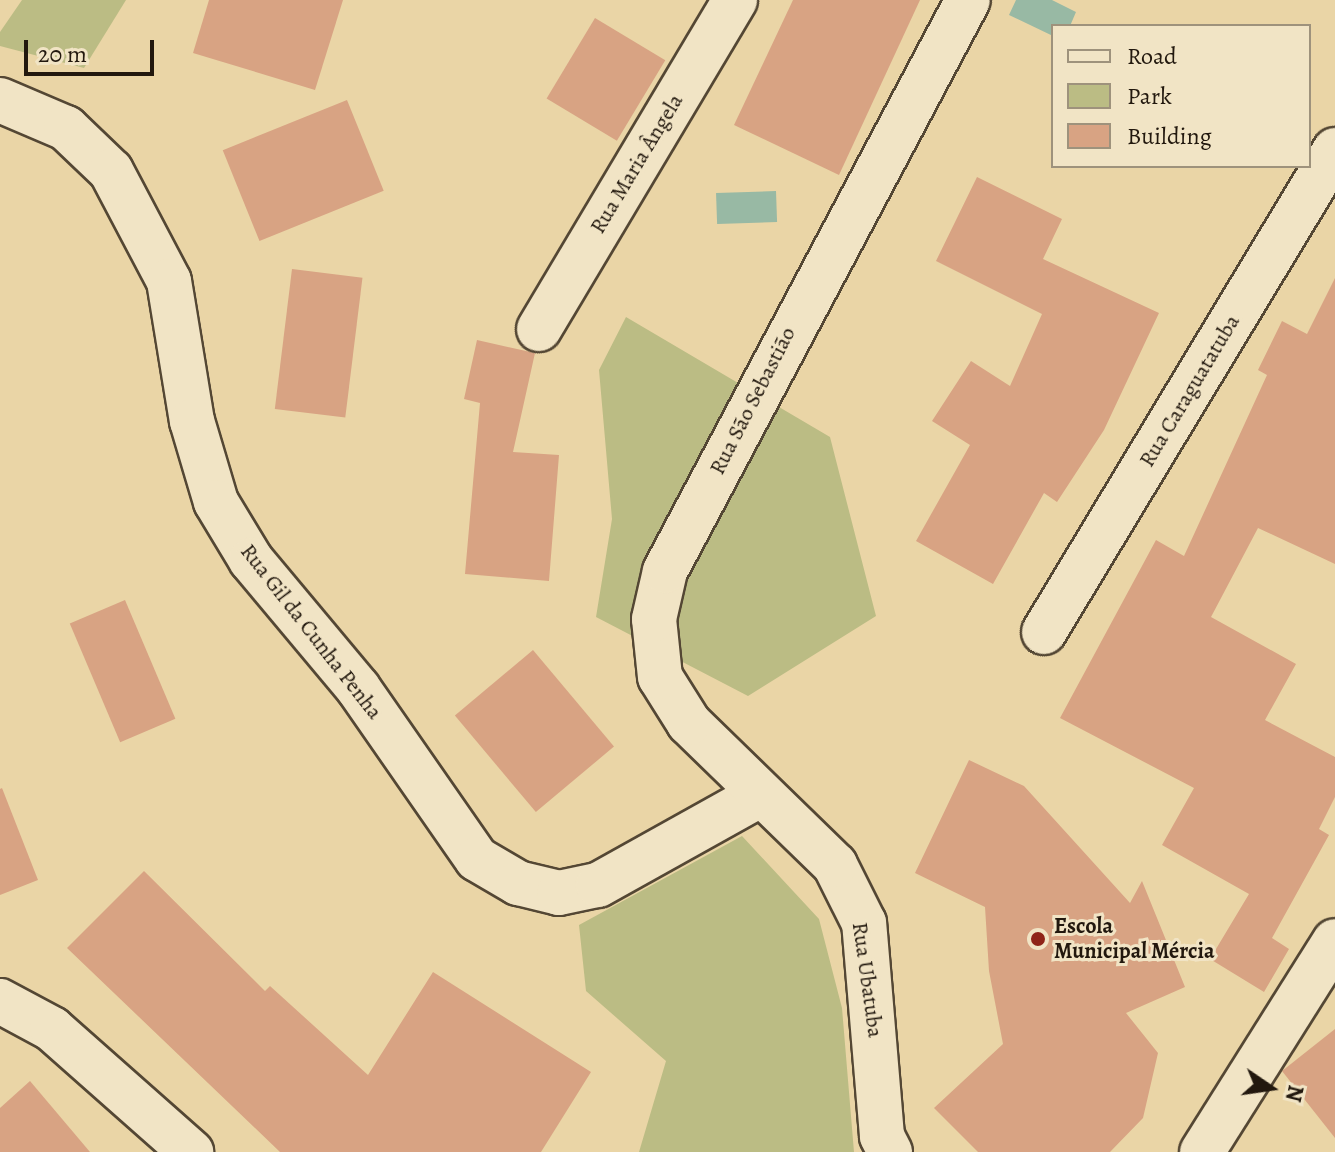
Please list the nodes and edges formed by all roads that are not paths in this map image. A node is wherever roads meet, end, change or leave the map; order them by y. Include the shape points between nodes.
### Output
1 (735, 0) edge
2 (968, 0) edge
3 (0, 100) edge
4 (1335, 150) edge
5 (539, 329) dead end
6 (1044, 632) dead end
7 (760, 795) junction
8 (1335, 941) edge
9 (0, 1001) edge
10 (191, 1152) edge
11 (890, 1152) edge
12 (1202, 1152) edge

1 - 5 street, Rua Maria Ângela
2 - 7 street, Rua São Sebastião via 665,571 654,619 660,677 689,723
3 - 7 street, Rua Gil da Cunha Penha via 66,128 111,171 169,281 192,421 216,502 251,560 358,688 477,859 518,883 559,893 598,885
4 - 6 street, Rua Caraguatatuba
7 - 11 street, Rua Ubatuba via 835,865 864,923 882,1136
8 - 12 street
9 - 10 street via 52,1029

